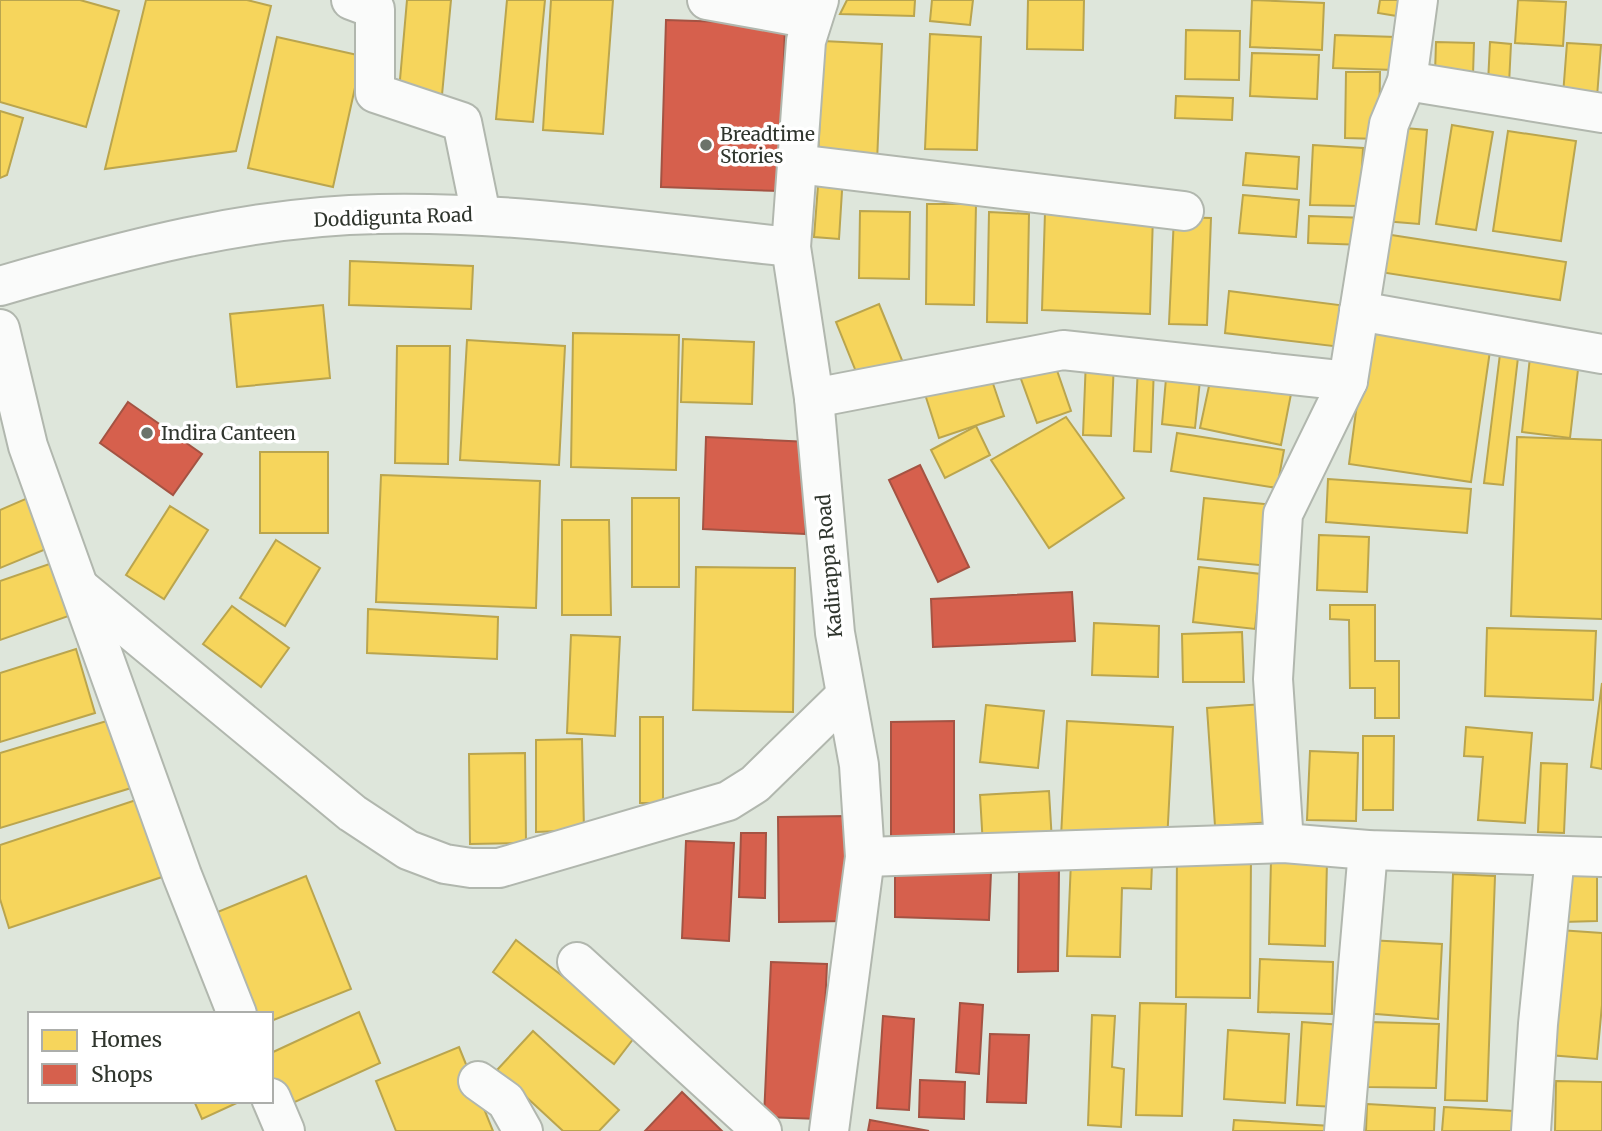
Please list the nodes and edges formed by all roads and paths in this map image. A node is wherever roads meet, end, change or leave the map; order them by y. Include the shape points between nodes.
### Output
1 (351, 0) edge
2 (707, 0) edge
3 (1418, 0) edge
4 (815, 10) edge
5 (1407, 81) junction
6 (1602, 113) edge
7 (797, 164) junction
8 (1184, 211) dead end
9 (481, 215) junction
10 (791, 247) junction
11 (0, 286) edge
12 (1359, 311) junction
13 (0, 329) edge
14 (1602, 355) edge
15 (1348, 381) junction
16 (814, 398) junction
17 (80, 588) junction
18 (845, 696) junction
19 (1284, 843) junction
20 (1368, 850) junction
21 (1555, 856) junction
22 (865, 857) junction
23 (1602, 857) edge
24 (578, 962) dead end
25 (236, 1012) edge
26 (478, 1081) dead end
27 (273, 1103) edge
28 (285, 1131) edge
29 (523, 1131) edge
30 (762, 1131) edge
31 (829, 1131) edge
32 (1344, 1131) edge
33 (1531, 1131) edge

1 - 9 street via 376,9 375,93 462,122
2 - 4 street
3 - 5 street
4 - 7 street, Kadirappa Road via 806,41
5 - 6 street
5 - 12 street via 1389,124
7 - 8 street
7 - 10 street, Kadirappa Road
9 - 10 street, Doddigunta Road
9 - 11 street, Doddigunta Road via 377,214 263,223 129,249
10 - 16 street, Kadirappa Road
12 - 14 street
12 - 15 street
13 - 17 street via 28,446
15 - 16 street via 1063,350
15 - 19 street via 1283,514 1273,679
16 - 18 street, Kadirappa Road
17 - 18 street via 352,813 408,850 471,868 499,868 728,801 755,784
17 - 25 street via 182,875
18 - 22 street, Kadirappa Road via 859,765
19 - 20 street
19 - 22 street
20 - 21 street
20 - 32 street
21 - 23 street
21 - 33 street
22 - 31 street, Kadirappa Road
24 - 30 street
26 - 29 street via 506,1101
27 - 28 street

